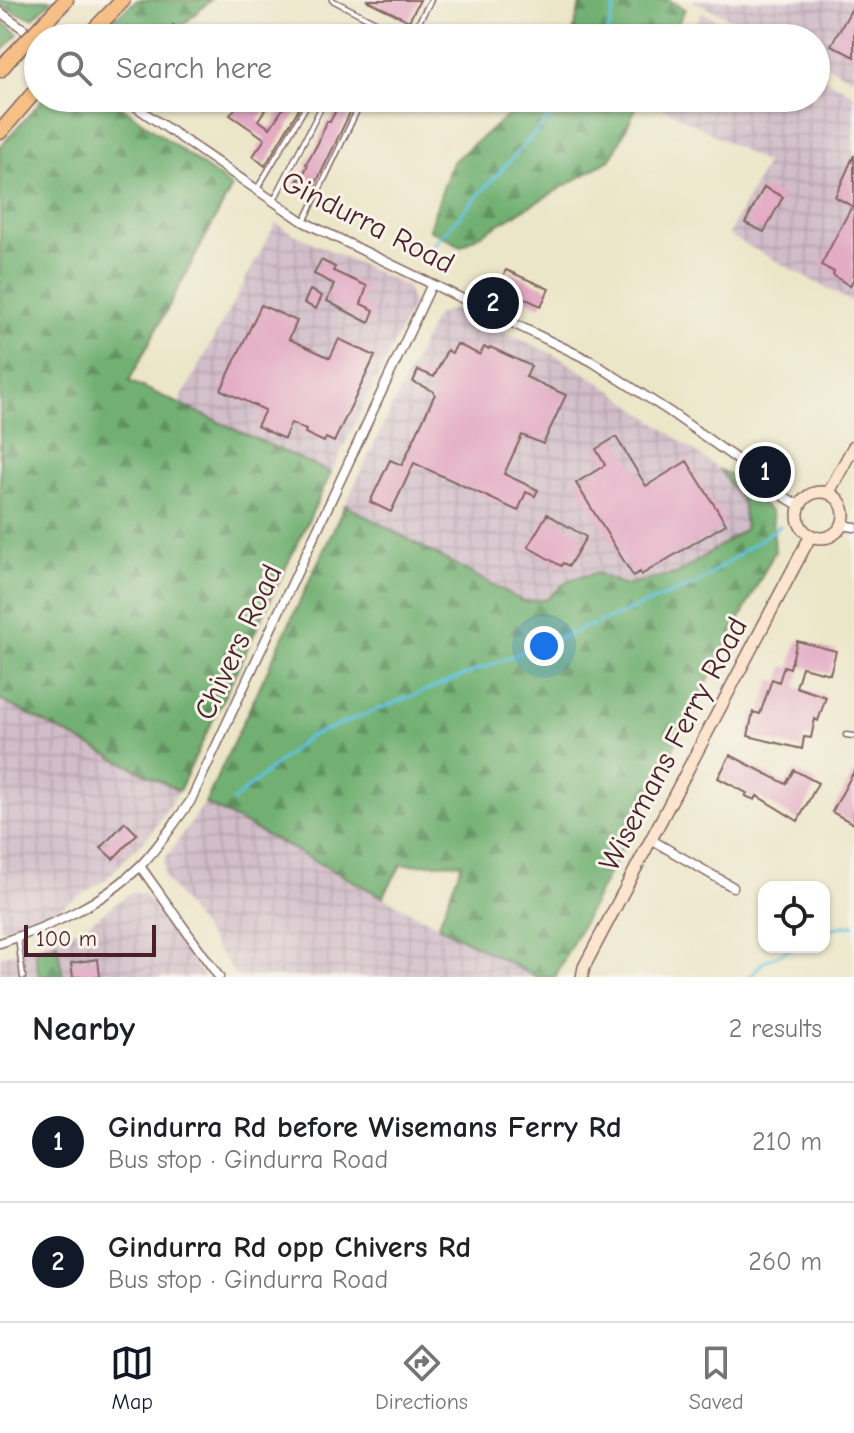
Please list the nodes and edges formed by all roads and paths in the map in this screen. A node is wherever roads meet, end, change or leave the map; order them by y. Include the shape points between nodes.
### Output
1 (66, 0) edge
2 (123, 0) edge
3 (332, 0) edge
4 (431, 0) edge
5 (0, 12) edge
6 (24, 24) edge
7 (46, 24) edge
8 (100, 24) edge
9 (381, 24) edge
10 (417, 24) edge
11 (24, 45) edge
12 (0, 70) edge
13 (24, 104) edge
14 (143, 112) edge
15 (303, 112) edge
16 (319, 112) edge
17 (356, 112) edge
18 (0, 132) edge
19 (256, 191) junction
20 (273, 202) junction
21 (304, 222) junction
22 (432, 284) junction
23 (854, 446) edge
24 (829, 492) junction
25 (800, 506) junction
26 (848, 526) edge
27 (811, 535) junction
28 (846, 735) dead end
29 (854, 736) edge
30 (650, 839) junction
31 (140, 866) junction
32 (733, 887) dead end
33 (18, 937) junction
34 (0, 943) edge
35 (23, 977) edge
36 (219, 977) edge
37 (582, 977) edge

1 - 7 highway
2 - 8 highway
3 - 9 lane
4 - 10 lane
5 - 6 street
11 - 12 highway, bridge
13 - 18 highway
14 - 19 street, Gindurra Road
15 - 19 lane
16 - 20 lane
17 - 21 lane
19 - 20 street, Gindurra Road
20 - 21 street, Gindurra Road
21 - 22 street, Gindurra Road
22 - 25 street, Gindurra Road via 591,361
22 - 31 street, Chivers Road via 190,802
23 - 24 main road
24 - 25 main road via 808,495
24 - 26 main road via 843,505
25 - 27 main road via 801,526
26 - 27 main road via 825,538
27 - 30 main road, Wisemans Ferry Road
28 - 29 lane
30 - 32 street
30 - 37 main road, Wisemans Ferry Road
31 - 33 street, Chivers Road via 98,900
31 - 36 street
33 - 34 street, Chivers Road
33 - 35 lane

